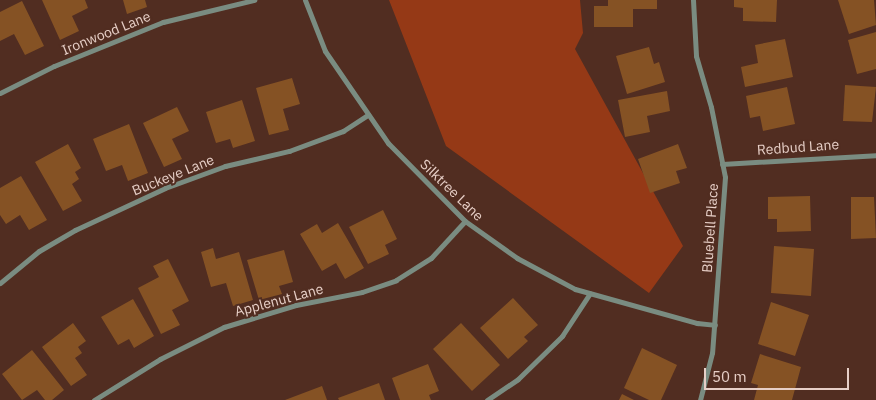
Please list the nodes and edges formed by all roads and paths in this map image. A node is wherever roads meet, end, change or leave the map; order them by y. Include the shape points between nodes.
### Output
1 (254, 0) edge
2 (305, 0) edge
3 (693, 0) edge
4 (0, 93) edge
5 (368, 115) junction
6 (876, 155) edge
7 (722, 164) junction
8 (465, 221) junction
9 (0, 283) edge
10 (590, 293) junction
11 (715, 325) junction
12 (94, 400) edge
13 (487, 400) edge
14 (700, 400) edge

1 - 4 street, Ironwood Lane via 163,22 54,66
2 - 5 street, Silktree Lane via 325,51
3 - 7 street, Bluebell Place via 696,56 712,107
5 - 8 street, Silktree Lane via 388,143
5 - 9 street, Buckeye Lane via 342,131 289,151 225,166 165,188 68,234 39,251
6 - 7 street, Redbud Lane
7 - 11 street, Bluebell Place via 725,177
8 - 10 street, Silktree Lane via 517,258 575,289
8 - 12 street, Applenut Lane via 431,258 396,280 362,292 296,305 224,327 160,359
10 - 11 street, Silktree Lane
10 - 13 street via 562,336 518,379
11 - 14 street, Bluebell Place via 712,353

